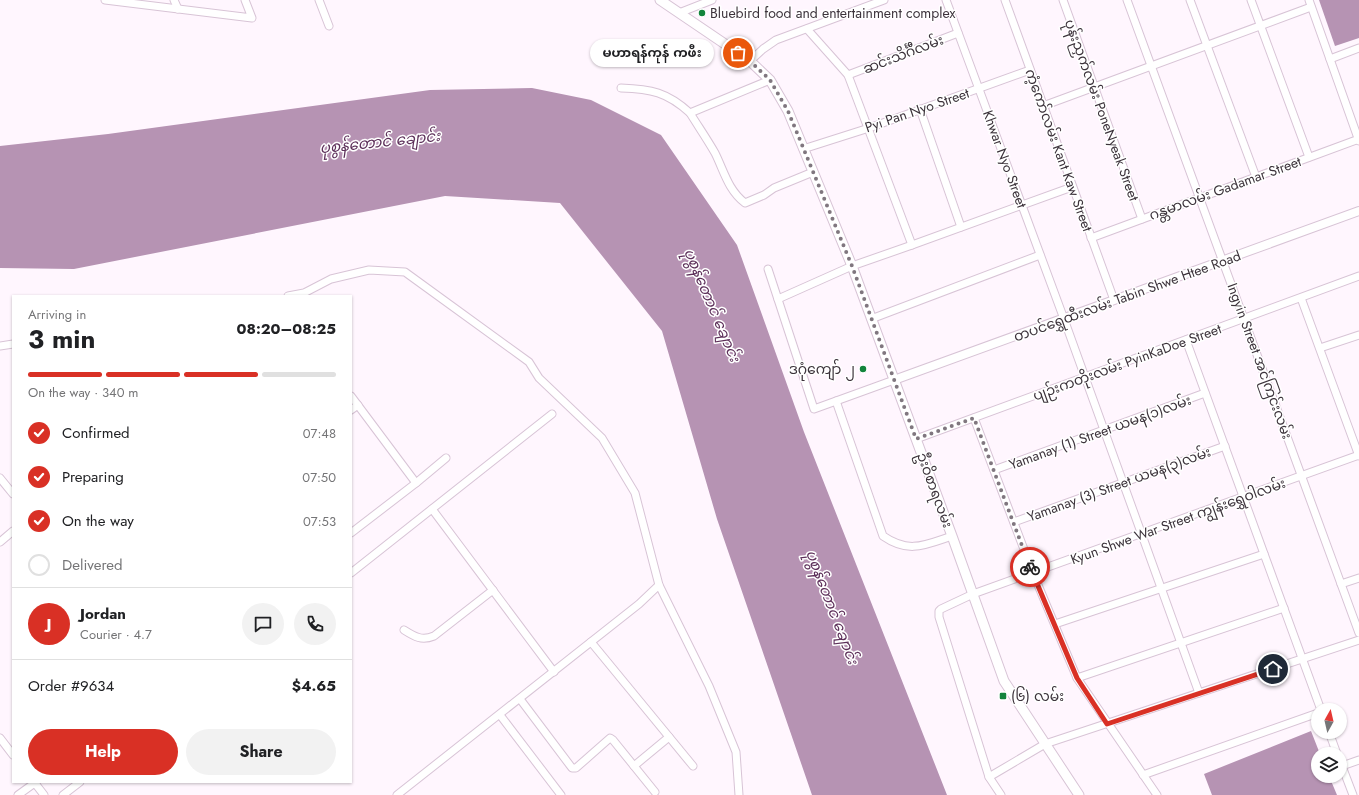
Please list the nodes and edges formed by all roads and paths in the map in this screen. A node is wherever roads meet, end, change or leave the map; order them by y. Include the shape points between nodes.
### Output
1 (105, 0) edge
2 (174, 0) edge
3 (245, 0) edge
4 (319, 0) edge
5 (660, 0) edge
6 (712, 0) edge
7 (946, 0) edge
8 (1004, 0) edge
9 (1062, 0) edge
10 (1127, 0) edge
11 (1190, 0) edge
12 (1251, 0) edge
13 (880, 1) edge
14 (697, 3) edge
15 (1310, 3) edge
16 (178, 9) junction
17 (679, 13) junction
18 (329, 26) dead end
19 (1260, 26) junction
20 (807, 29) junction
21 (958, 33) junction
22 (1207, 46) junction
23 (1359, 48) edge
24 (1330, 58) junction
25 (750, 61) junction
26 (1151, 66) junction
27 (1030, 70) junction
28 (848, 75) junction
29 (770, 80) junction
30 (621, 88) dead end
31 (1094, 88) junction
32 (979, 89) junction
33 (1043, 106) junction
34 (920, 109) junction
35 (690, 113) junction
36 (869, 128) junction
37 (1359, 140) edge
38 (803, 149) junction
39 (1308, 158) junction
40 (812, 172) junction
41 (1256, 177) junction
42 (1072, 187) junction
43 (1200, 198) junction
44 (1022, 205) junction
45 (1359, 211) edge
46 (1142, 219) junction
47 (961, 227) junction
48 (1091, 238) junction
49 (912, 245) junction
50 (1040, 255) junction
51 (1223, 260) junction
52 (852, 266) junction
53 (768, 268) dead end
54 (1359, 276) edge
55 (293, 295) edge
56 (1301, 298) junction
57 (778, 299) junction
58 (1114, 300) junction
59 (871, 319) junction
60 (1064, 319) junction
61 (1244, 319) junction
62 (1359, 335) edge
63 (1186, 340) junction
64 (12, 344) edge
65 (0, 346) edge
66 (1320, 348) junction
67 (1085, 377) junction
68 (894, 380) junction
69 (1205, 393) junction
70 (352, 397) edge
71 (836, 402) junction
72 (358, 405) junction
73 (352, 409) edge
74 (552, 414) dead end
75 (974, 418) junction
76 (1104, 430) junction
77 (916, 439) junction
78 (1224, 446) junction
79 (1359, 455) edge
80 (446, 458) dead end
81 (994, 470) junction
82 (1302, 476) junction
83 (0, 478) edge
84 (1123, 482) junction
85 (416, 483) junction
86 (12, 493) edge
87 (1243, 497) junction
88 (432, 509) junction
89 (1014, 522) junction
90 (12, 532) edge
91 (352, 532) edge
92 (1142, 534) junction
93 (952, 536) junction
94 (0, 542) edge
95 (1264, 554) junction
96 (352, 572) edge
97 (1033, 573) junction
98 (1359, 578) edge
99 (1341, 584) junction
100 (659, 585) junction
101 (1161, 588) junction
102 (493, 590) junction
103 (973, 594) junction
104 (1284, 608) junction
105 (1055, 624) junction
106 (404, 630) dead end
107 (1359, 633) edge
108 (1359, 640) edge
109 (591, 642) junction
110 (1181, 643) junction
111 (1303, 659) junction
112 (554, 672) junction
113 (1077, 678) junction
114 (1199, 693) junction
115 (520, 699) junction
116 (1319, 703) edge
117 (500, 715) junction
118 (1311, 715) edge
119 (1107, 724) junction
120 (669, 737) junction
121 (0, 738) edge
122 (1045, 744) junction
123 (12, 754) edge
124 (1359, 760) edge
125 (1347, 762) edge
126 (634, 766) junction
127 (693, 766) dead end
128 (1143, 775) junction
129 (989, 777) junction
130 (1347, 780) edge
131 (34, 783) edge
132 (36, 783) edge
133 (79, 783) edge
134 (655, 792) dead end
135 (18, 795) edge
136 (44, 795) edge
137 (63, 795) edge
138 (397, 795) edge
139 (561, 795) edge
140 (739, 795) edge
141 (1001, 795) edge
142 (1079, 795) edge
143 (1157, 795) edge
144 (1352, 795) edge

1 - 16 street
2 - 16 street
3 - 16 street via 252,18
4 - 18 street
5 - 17 main road, ဦးဝိစာရလမ်း
6 - 14 street
7 - 21 street, Khwar Nyo Street
8 - 27 street, ကံ့ကော်လမ်း Kant Kaw Street
9 - 31 street, ပုန်းညှက်လမ်း PoneNyeak Street
10 - 26 street, Ingyin Street အင်ကြင်းလမ်း
11 - 22 street
12 - 19 street
13 - 20 street
14 - 17 street
15 - 19 street
15 - 24 street
17 - 25 main road, ဦးဝိစာရလမ်း
19 - 22 street
19 - 39 street
20 - 25 street via 776,40
20 - 28 street
21 - 28 street, ဆင်းသိင်္ဂီလမ်း
21 - 32 street, Khwar Nyo Street
22 - 26 street
22 - 41 street
23 - 24 street
24 - 37 street
25 - 29 main road, ဦးဝိစာရလမ်း
26 - 31 street
26 - 43 street, Ingyin Street အင်ကြင်းလမ်း
27 - 32 street, Pyi Pan Nyo Street
27 - 33 street, ကံ့ကော်လမ်း Kant Kaw Street
28 - 36 street
29 - 35 street
29 - 38 main road, ဦးဝိစာရလမ်း via 788,111
30 - 35 street via 643,89 663,95
31 - 33 street
31 - 46 street, ပုန်းညှက်လမ်း PoneNyeak Street
32 - 34 street, Pyi Pan Nyo Street
32 - 44 street, Khwar Nyo Street
33 - 42 street, ကံ့ကော်လမ်း Kant Kaw Street
34 - 36 street, Pyi Pan Nyo Street
34 - 47 street
35 - 40 street via 714,152 732,190 745,203
36 - 38 street, Pyi Pan Nyo Street
36 - 49 street
37 - 39 street, ဂန္တမာလမ်း Gadamar Street
38 - 40 main road, ဦးဝိစာရလမ်း
39 - 41 street, ဂန္တမာလမ်း Gadamar Street
40 - 52 main road, ဦးဝိစာရလမ်း
41 - 43 street, ဂန္တမာလမ်း Gadamar Street
42 - 44 street
42 - 48 street, ကံ့ကော်လမ်း Kant Kaw Street
43 - 46 street, ဂန္တမာလမ်း Gadamar Street
43 - 51 street, Ingyin Street အင်ကြင်းလမ်း
44 - 47 street
44 - 50 street, Khwar Nyo Street
45 - 51 street, တပင်ရွှေထီးလမ်း Tabin Shwe Htee Road
46 - 48 street, ဂန္တမာလမ်း Gadamar Street
47 - 49 street
48 - 58 street, ကံ့ကော်လမ်း Kant Kaw Street
49 - 52 street
50 - 59 street
50 - 60 street, Khwar Nyo Street
51 - 58 street, တပင်ရွှေထီးလမ်း Tabin Shwe Htee Road
51 - 61 street, Ingyin Street အင်ကြင်းလမ်း
52 - 57 street
52 - 59 main road, ဦးဝိစာရလမ်း
53 - 57 street
54 - 56 street, ပျဉ်းကတိုးလမ်း PyinKaDoe Street
55 - 100 street via 304,293 331,279 369,270 405,272 529,362 539,378 602,438 635,493
56 - 61 street, ပျဉ်းကတိုးလမ်း PyinKaDoe Street
56 - 66 street
57 - 71 street via 814,409
58 - 60 street, တပင်ရွှေထီးလမ်း Tabin Shwe Htee Road
59 - 68 main road, ဦးဝိစာရလမ်း
60 - 67 street, Khwar Nyo Street
60 - 68 street, တပင်ရွှေထီးလမ်း Tabin Shwe Htee Road
61 - 63 street, ပျဉ်းကတိုးလမ်း PyinKaDoe Street
61 - 82 street, Ingyin Street အင်ကြင်းလမ်း
62 - 66 street
63 - 67 street, ပျဉ်းကတိုးလမ်း PyinKaDoe Street
63 - 69 street
64 - 65 street
66 - 79 street
67 - 75 street, ပျဉ်းကတိုးလမ်း PyinKaDoe Street
67 - 76 street, Khwar Nyo Street
68 - 71 street
68 - 77 main road, ဦးဝိစာရလမ်း
69 - 76 street, Yamanay (1) Street ယမန(၁)လမ်း
69 - 78 street
70 - 72 street
71 - 93 street via 883,536 908,547 922,546
72 - 73 street
72 - 85 street
74 - 88 street
75 - 77 street, ပျဉ်းကတိုးလမ်း PyinKaDoe Street
75 - 81 street
76 - 81 street, Yamanay (1) Street ယမန(၁)လမ်း
76 - 84 street, Khwar Nyo Street
77 - 93 main road, ဦးဝိစာရလမ်း
78 - 84 street, Yamanay (3) Street ယမန(၃)လမ်း
78 - 87 street
79 - 82 street, Kyun Shwe War Street ကျွန်းရွှေဝါလမ်း
80 - 85 street
81 - 89 street
82 - 87 street, Kyun Shwe War Street ကျွန်းရွှေဝါလမ်း
82 - 99 street, Ingyin Street အင်ကြင်းလမ်း
83 - 86 street
84 - 89 street, Yamanay (3) Street ယမန(၃)လမ်း
84 - 92 street, Khwar Nyo Street
85 - 91 street
87 - 92 street, Kyun Shwe War Street ကျွန်းရွှေဝါလမ်း
87 - 95 street
88 - 96 street
88 - 102 street
89 - 97 street
90 - 94 street
92 - 97 street, Kyun Shwe War Street ကျွန်းရွှေဝါလမ်း
92 - 101 street, Khwar Nyo Street
93 - 103 main road, ဦးဝိစာရလမ်း
95 - 101 street
95 - 104 street
97 - 103 street, Kyun Shwe War Street ကျွန်းရွှေဝါလမ်း
97 - 105 street
98 - 99 street
99 - 107 street, Ingyin Street အင်ကြင်းလမ်း
100 - 109 street
100 - 140 street via 709,686 736,752
101 - 105 street
101 - 110 street, Khwar Nyo Street
102 - 106 street via 434,636 418,639
102 - 112 street
103 - 122 main road, ဦးဝိစာရလမ်း via 1004,681
103 - 129 street, Kyun Shwe War Street ကျွန်းရွှေဝါလမ်း via 941,608 939,617
104 - 110 street
104 - 111 street
105 - 113 street
108 - 111 street
109 - 112 street
109 - 120 street
110 - 113 street
110 - 114 street, Khwar Nyo Street
111 - 114 street
111 - 116 street
112 - 115 street
113 - 119 street
114 - 119 street
115 - 117 street
115 - 126 street via 572,768 576,768 610,738
117 - 138 street
117 - 139 street
118 - 128 street
119 - 122 street
119 - 128 street
120 - 126 street
120 - 127 street
121 - 123 street
122 - 129 street
122 - 142 main road, ဦးဝိစာရလမ်း
124 - 125 street
126 - 134 street
128 - 143 street
129 - 141 street
130 - 144 street
131 - 135 street
132 - 136 street
133 - 137 street

